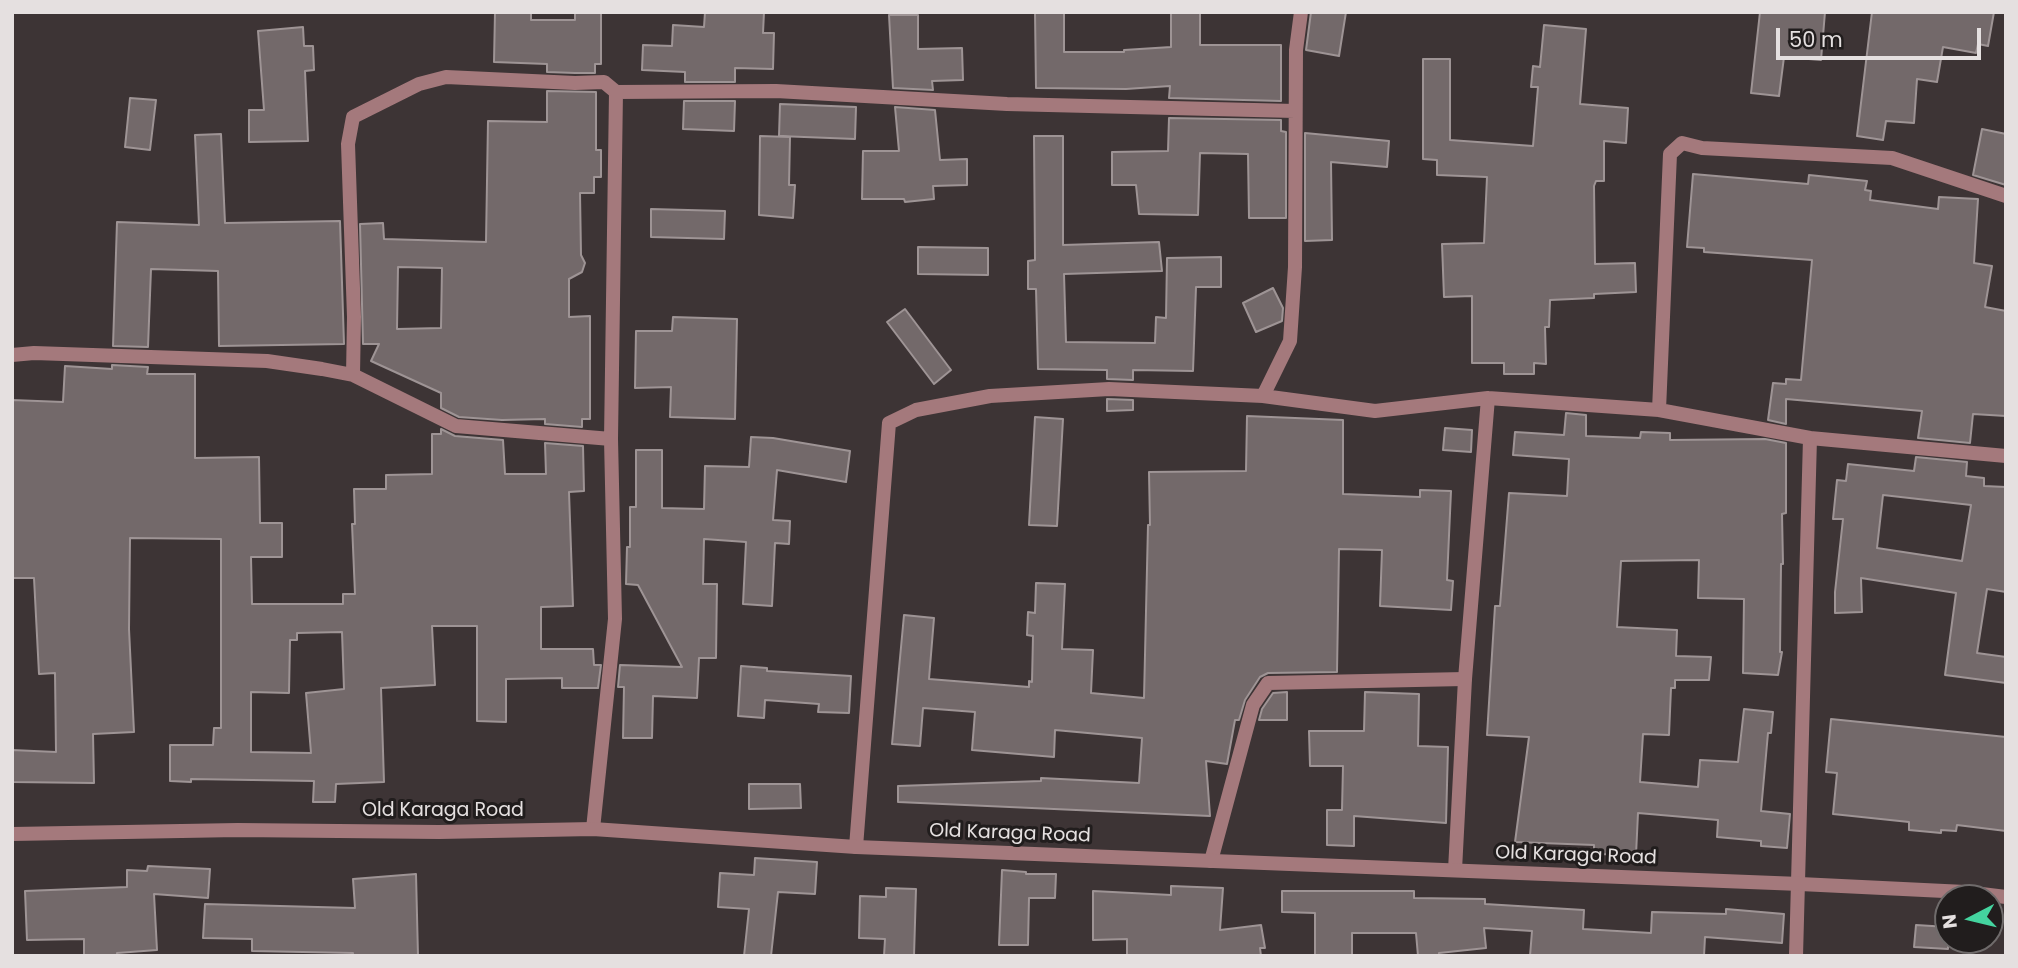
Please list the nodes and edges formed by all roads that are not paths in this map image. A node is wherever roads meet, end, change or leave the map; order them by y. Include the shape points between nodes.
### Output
1 (1301, 12) edge
2 (616, 92) junction
3 (1295, 111) junction
4 (2006, 196) edge
5 (12, 355) edge
6 (353, 375) junction
7 (1263, 396) junction
8 (1488, 398) junction
9 (1659, 410) junction
10 (1810, 438) junction
11 (611, 439) junction
12 (2006, 456) edge
13 (1465, 679) junction
14 (593, 829) junction
15 (12, 834) edge
16 (856, 847) junction
17 (1212, 861) junction
18 (1455, 870) junction
19 (1800, 884) junction
20 (2006, 897) edge
21 (1797, 956) edge

1 - 3 street
2 - 3 street via 776,92 1007,104
2 - 6 street via 604,82 446,77 419,84 353,117 348,144
2 - 11 street
3 - 7 street via 1296,267 1290,341
4 - 9 street via 1892,158 1702,148 1682,143 1670,154
5 - 6 street via 267,361
6 - 11 street via 456,426
7 - 8 street via 1375,411
7 - 16 street via 1109,389 990,396 916,410 889,423
8 - 9 street
8 - 13 street
9 - 10 street
10 - 12 street
10 - 19 street
11 - 14 street via 615,619
13 - 17 street via 1268,683 1253,705
13 - 18 street
14 - 15 street, Old Karaga Road
14 - 16 street, Old Karaga Road
16 - 17 street, Old Karaga Road
17 - 18 street, Old Karaga Road
18 - 19 street, Old Karaga Road
19 - 20 street, Old Karaga Road
19 - 21 street

